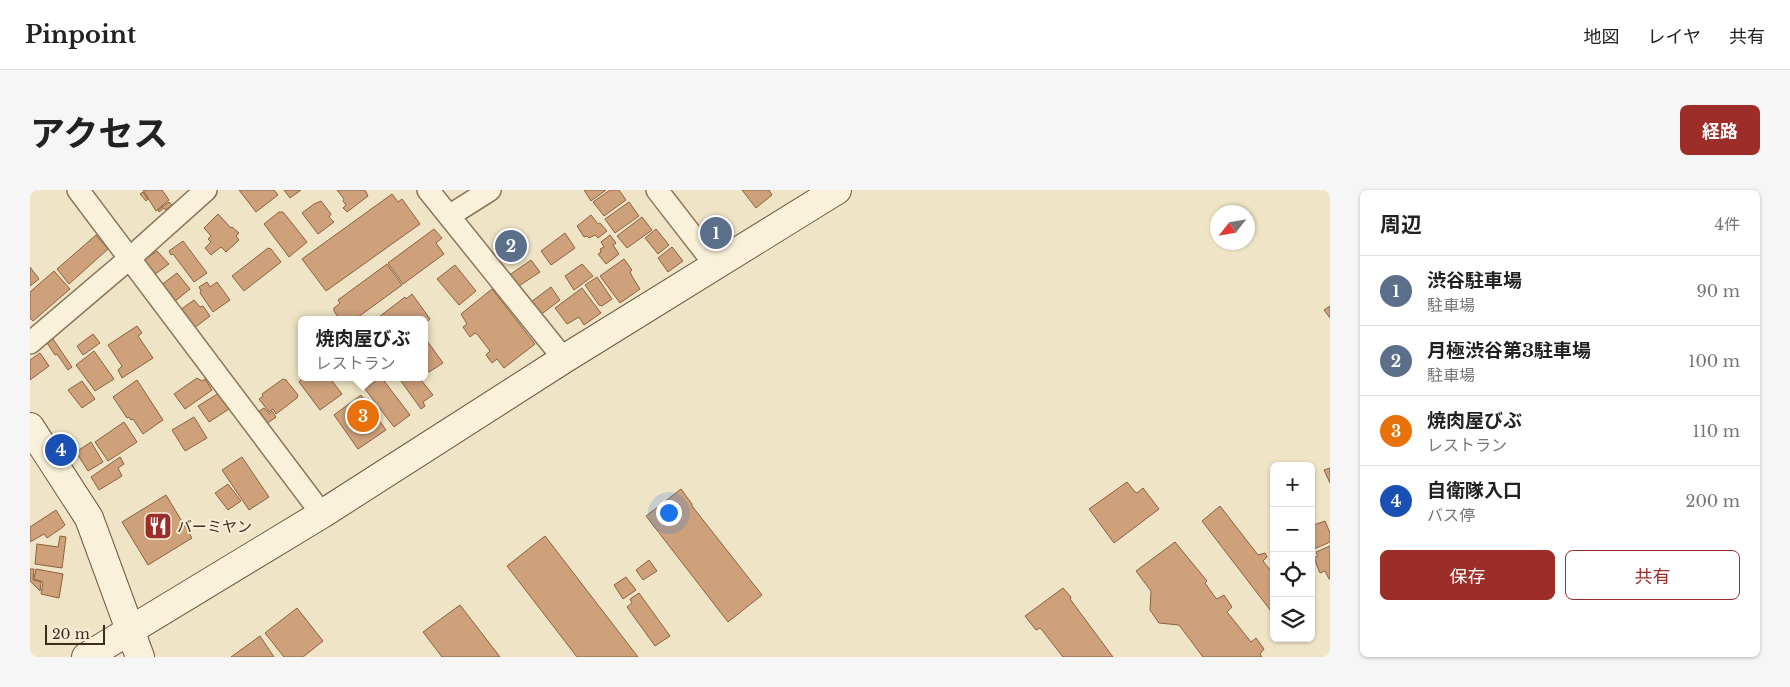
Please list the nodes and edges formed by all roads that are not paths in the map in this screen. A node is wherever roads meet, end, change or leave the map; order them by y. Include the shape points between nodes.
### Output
1 (78, 190) edge
2 (206, 190) edge
3 (428, 190) edge
4 (490, 190) edge
5 (657, 190) edge
6 (837, 190) edge
7 (449, 216) junction
8 (130, 258) junction
9 (716, 266) junction
10 (30, 343) edge
11 (564, 359) junction
12 (30, 427) edge
13 (322, 514) junction
14 (130, 632) junction
15 (86, 657) edge
16 (140, 657) edge

1 - 8 street
2 - 8 street
3 - 7 street
4 - 7 street
5 - 9 street
6 - 9 street
7 - 11 street
8 - 10 street
8 - 13 street
9 - 11 street
11 - 13 street
12 - 14 street via 89,518
13 - 14 street
14 - 15 street
14 - 16 street

